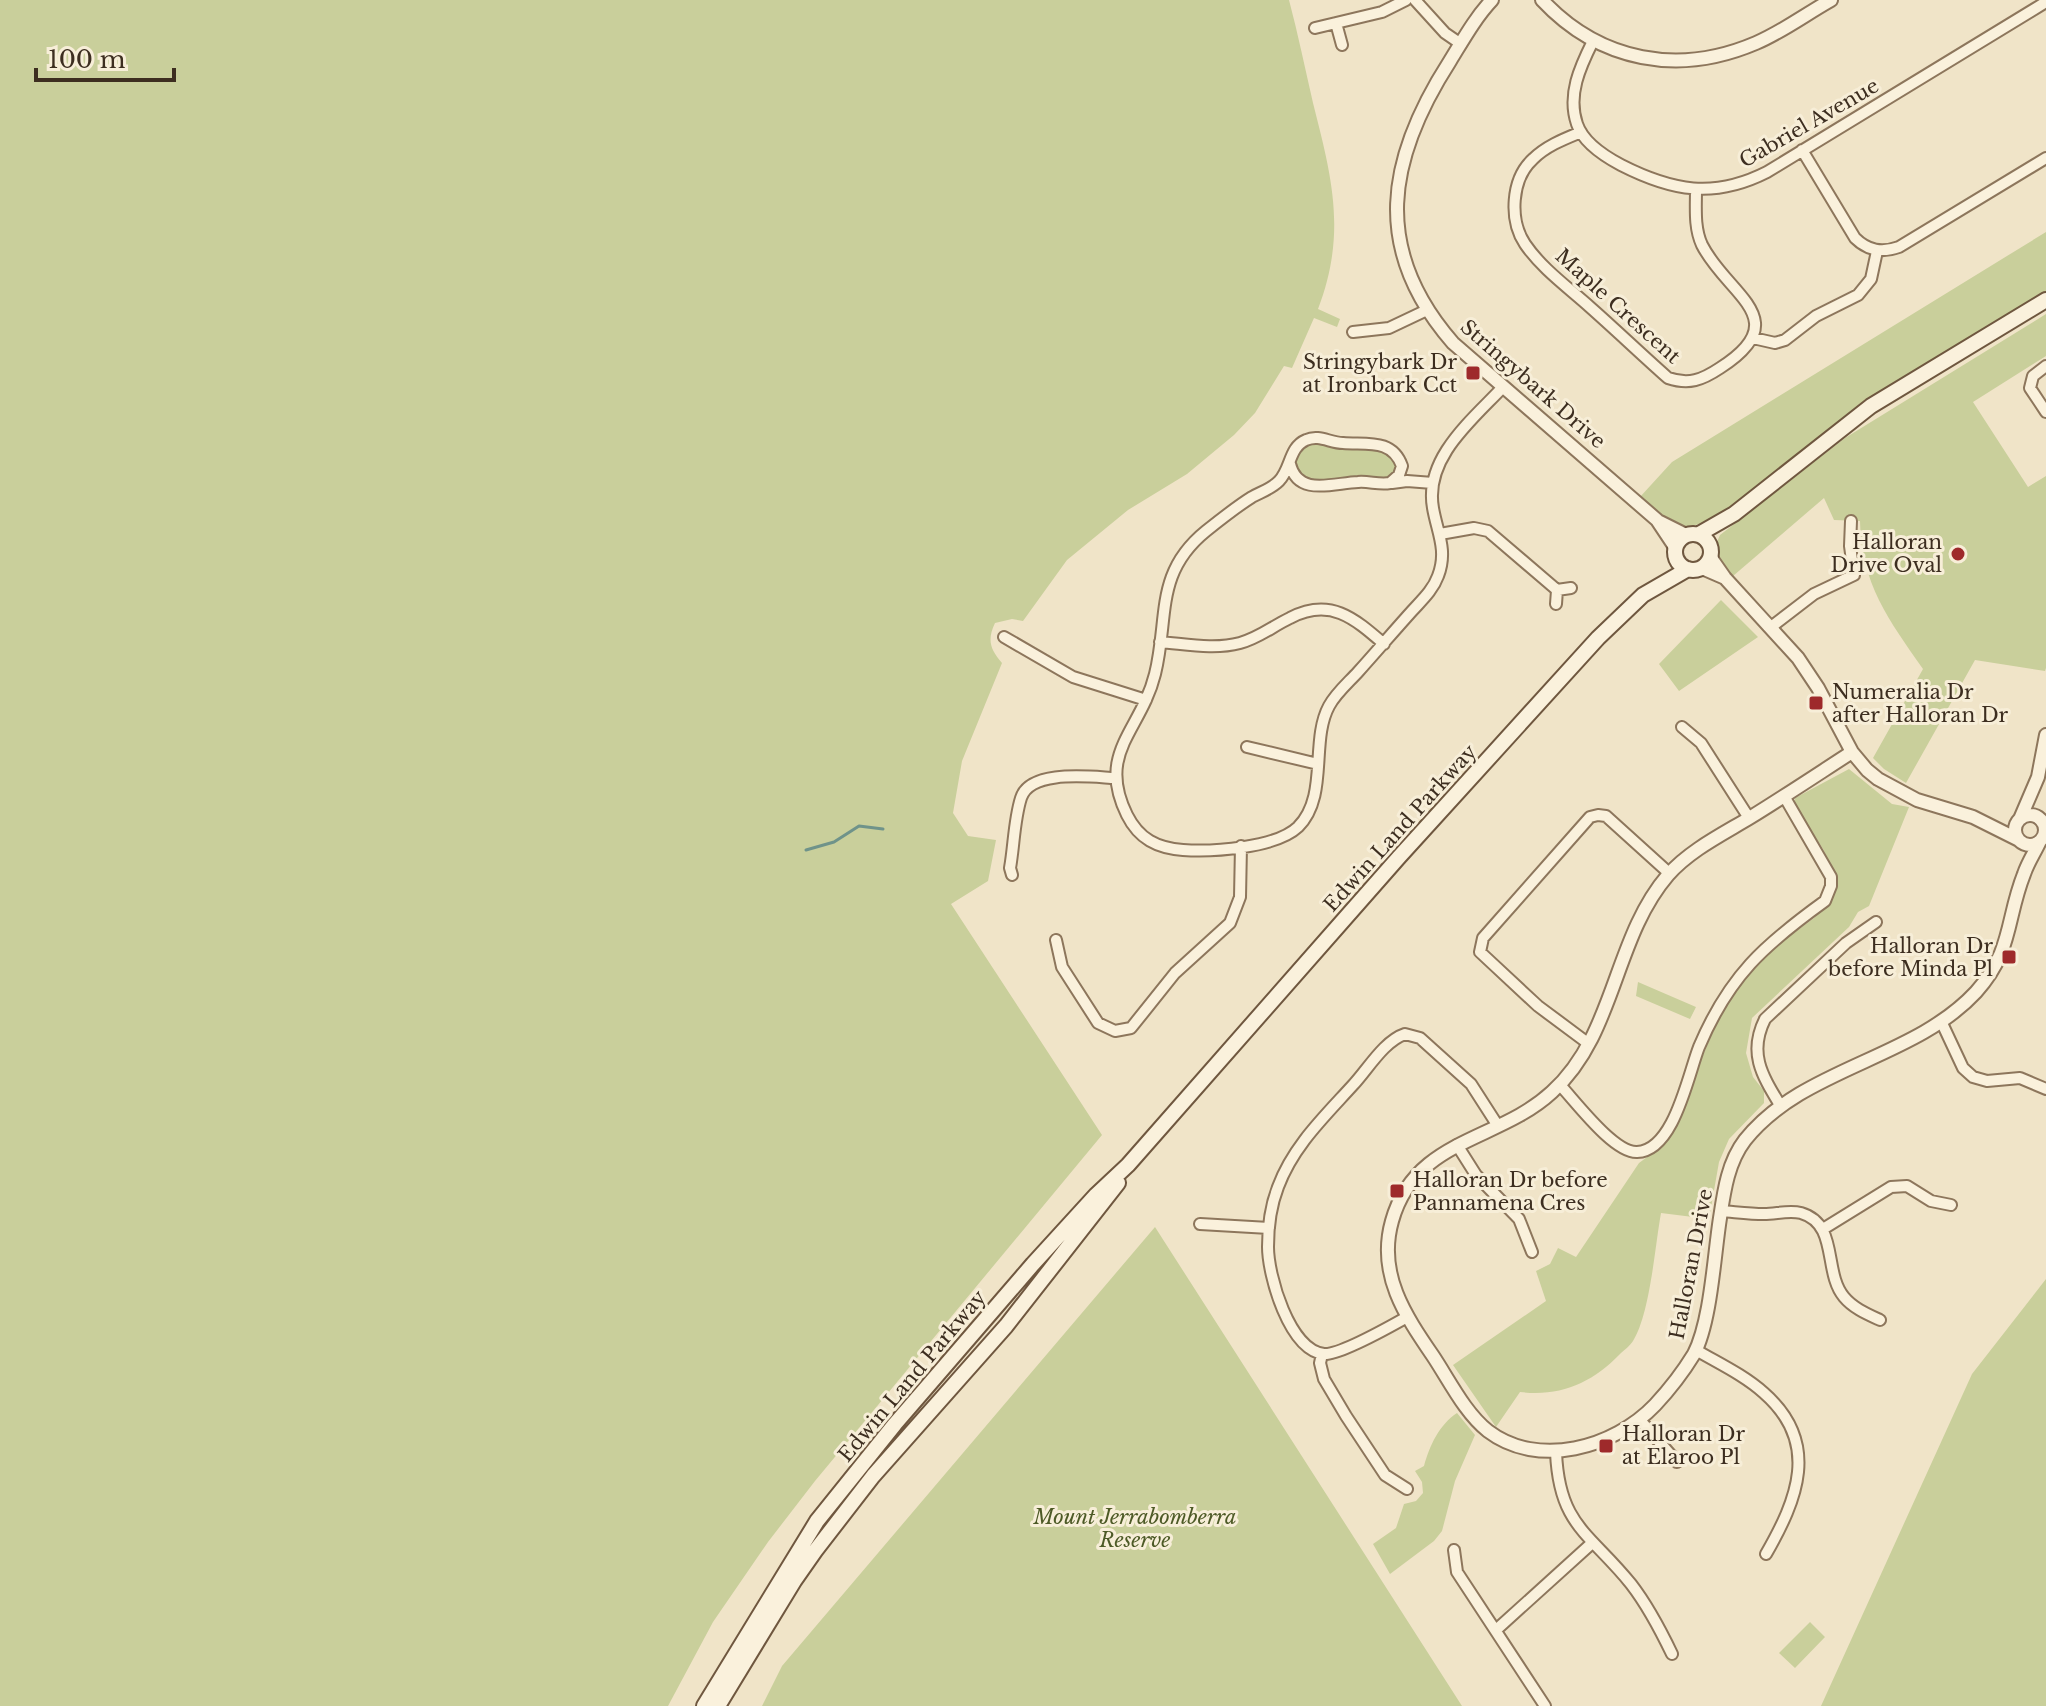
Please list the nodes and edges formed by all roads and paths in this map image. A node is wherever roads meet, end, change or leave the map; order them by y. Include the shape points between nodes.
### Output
1 (1406, 0) edge
2 (1415, 0) edge
3 (1492, 0) edge
4 (1542, 0) edge
5 (1831, 0) edge
6 (2046, 2) edge
7 (1336, 23) junction
8 (1315, 28) dead end
9 (1593, 41) junction
10 (1461, 44) junction
11 (1342, 45) dead end
12 (1581, 132) junction
13 (1802, 150) junction
14 (2046, 158) edge
15 (1696, 189) junction
16 (1877, 251) junction
17 (2046, 300) edge
18 (1427, 310) junction
19 (1353, 332) dead end
20 (1753, 338) junction
21 (2046, 366) edge
22 (1503, 387) junction
23 (2046, 412) edge
24 (1401, 463) junction
25 (1290, 464) junction
26 (1392, 483) junction
27 (1433, 483) junction
28 (1305, 484) junction
29 (1269, 489) junction
30 (1657, 520) junction
31 (1851, 521) dead end
32 (1440, 534) junction
33 (1675, 551) junction
34 (1699, 551) junction
35 (1571, 588) dead end
36 (1557, 590) junction
37 (1650, 590) junction
38 (1556, 604) dead end
39 (1771, 627) junction
40 (1004, 637) dead end
41 (1160, 642) junction
42 (1384, 644) junction
43 (1146, 700) junction
44 (1682, 727) dead end
45 (2046, 735) edge
46 (1247, 747) dead end
47 (1852, 752) junction
48 (1318, 764) junction
49 (1115, 778) junction
50 (2034, 792) junction
51 (1784, 796) junction
52 (1749, 818) junction
53 (2019, 820) junction
54 (2041, 820) edge
55 (1989, 824) junction
56 (2042, 839) edge
57 (2020, 841) junction
58 (1241, 846) junction
59 (1669, 873) junction
60 (2024, 873) junction
61 (1012, 875) dead end
62 (1876, 922) dead end
63 (1056, 940) dead end
64 (1941, 1021) junction
65 (1589, 1044) junction
66 (1560, 1085) junction
67 (2046, 1089) edge
68 (1187, 1099) junction
69 (1780, 1105) junction
70 (1498, 1126) junction
71 (1457, 1145) junction
72 (1951, 1205) dead end
73 (1721, 1211) junction
74 (1200, 1224) dead end
75 (1269, 1228) junction
76 (1823, 1229) junction
77 (1532, 1252) dead end
78 (1407, 1317) junction
79 (1880, 1320) dead end
80 (1696, 1350) junction
81 (1322, 1354) junction
82 (1640, 1420) junction
83 (1556, 1452) junction
84 (1677, 1462) dead end
85 (1407, 1489) dead end
86 (1591, 1544) junction
87 (1454, 1550) dead end
88 (1766, 1554) dead end
89 (1496, 1630) junction
90 (1672, 1654) dead end
91 (704, 1706) edge
92 (718, 1706) edge
93 (1545, 1706) edge

1 - 7 street
2 - 10 street
3 - 10 street, Stringybark Drive
4 - 9 street
5 - 9 street via 1759,42 1712,58 1644,58
6 - 13 street, Gabriel Avenue
7 - 8 street
7 - 11 street
9 - 12 street via 1575,83 1573,106
10 - 18 street, Stringybark Drive via 1418,115 1399,179 1400,240
12 - 15 street, Gabriel Avenue via 1595,148 1637,173
12 - 20 street, Maple Crescent via 1544,150 1522,175 1515,216 1531,252 1668,378 1692,383 1710,375 1745,351
13 - 15 street, Gabriel Avenue via 1745,182
13 - 16 street via 1855,238
14 - 16 street via 1899,247
15 - 20 street via 1702,244 1752,311
16 - 20 street via 1871,279 1858,295 1816,316 1785,340
17 - 34 main road, Edwin Land Parkway via 1871,406 1734,514
18 - 19 street via 1389,328
18 - 22 street, Stringybark Drive via 1453,343
21 - 23 street via 2030,381
22 - 27 street via 1446,452
22 - 30 street, Stringybark Drive
24 - 25 street via 1381,445 1315,438 1298,445
24 - 26 street
24 - 27 street via 1412,475
25 - 28 street
25 - 29 street
26 - 27 street
26 - 28 street
27 - 32 street via 1432,506
28 - 29 street
29 - 41 street via 1207,530 1183,554 1166,592
30 - 33 street, Stringybark Drive
30 - 34 street, Stringybark Drive
31 - 39 street via 1854,575 1814,594
32 - 36 street via 1488,531
32 - 42 street via 1443,557 1437,579
33 - 34 main road, Edwin Land Parkway
33 - 34 main road via 1680,564
33 - 37 main road, Edwin Land Parkway
34 - 37 main road, Edwin Land Parkway
34 - 39 street
35 - 36 street
36 - 38 street
37 - 68 main road, Edwin Land Parkway via 1560,680
39 - 47 street via 1807,671
40 - 43 street via 1073,677
41 - 42 street via 1219,647 1239,643 1307,610 1326,610 1356,619
41 - 43 street
42 - 48 street via 1327,708
43 - 49 street via 1120,749
44 - 52 street via 1701,743
45 - 50 street
46 - 48 street
47 - 51 street, Halloran Drive
47 - 55 street via 1878,779 1917,800
48 - 58 street via 1310,808 1297,828 1270,841
49 - 58 street via 1135,830 1146,840 1178,849
49 - 61 street via 1043,779 1028,787 1021,797
50 - 53 street
50 - 54 street
51 - 52 street, Halloran Drive
51 - 66 street via 1831,877 1829,894 1752,959 1733,982 1659,1142 1638,1152 1620,1148
52 - 59 street, Halloran Drive
53 - 54 street via 2030,815
53 - 55 street
53 - 57 street via 2015,831
54 - 56 street
55 - 57 street
56 - 57 street via 2031,845
56 - 60 street, Halloran Drive
57 - 60 street, Halloran Drive
58 - 63 street via 1240,897 1230,923 1167,981 1131,1028 1112,1031 1098,1023 1064,971
59 - 65 street, Halloran Drive via 1633,932
59 - 65 street via 1606,816 1590,817 1483,938 1480,952
60 - 64 street, Halloran Drive via 2005,946 1992,971
62 - 69 street via 1765,1019 1758,1034 1757,1061
64 - 67 street via 1963,1068 1973,1077 2020,1078
64 - 69 street, Halloran Drive
65 - 66 street, Halloran Drive
66 - 70 street, Halloran Drive via 1522,1115
68 - 91 main road, Edwin Land Parkway via 1033,1264 817,1521
68 - 92 main road, Edwin Land Parkway via 1006,1326 854,1501 794,1581
69 - 73 street, Halloran Drive via 1738,1150
70 - 71 street, Halloran Drive
70 - 75 street via 1471,1084 1420,1038 1401,1035 1297,1149 1277,1188
71 - 77 street via 1476,1175 1519,1219
71 - 78 street, Halloran Drive via 1423,1168 1394,1214 1388,1263
72 - 76 street via 1931,1201 1907,1186 1891,1187
73 - 76 street via 1801,1213
73 - 80 street, Halloran Drive
74 - 75 street
75 - 81 street via 1268,1255 1279,1301 1301,1340
76 - 79 street via 1833,1277 1843,1296
78 - 81 street
78 - 83 street, Halloran Drive via 1478,1422 1507,1442
80 - 82 street, Halloran Drive
80 - 88 street via 1760,1390 1793,1436 1796,1493
81 - 85 street via 1324,1379 1346,1416 1385,1475
82 - 83 street, Halloran Drive via 1616,1434
82 - 84 street
83 - 86 street via 1565,1503
86 - 89 street
86 - 90 street via 1643,1600
87 - 89 street via 1457,1572
89 - 93 street

